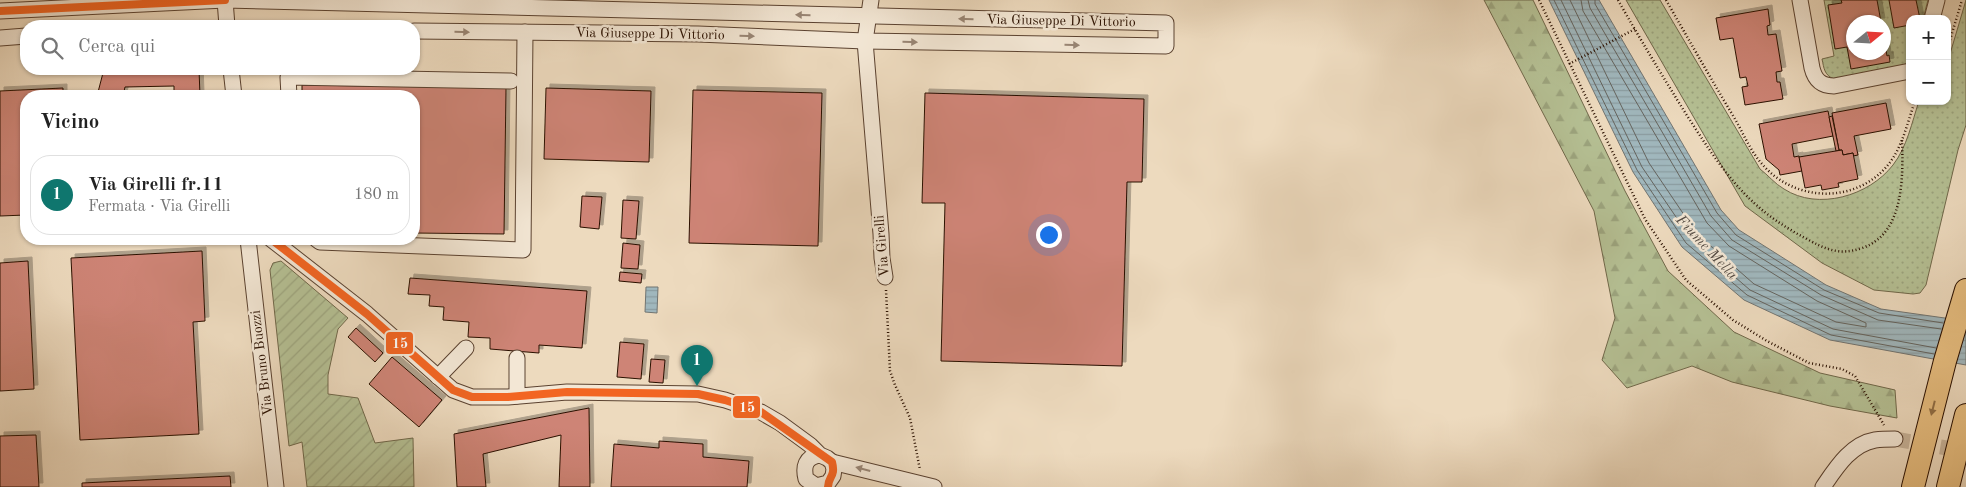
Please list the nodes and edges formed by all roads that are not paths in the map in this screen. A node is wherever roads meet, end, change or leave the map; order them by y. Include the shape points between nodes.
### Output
1 (225, 0) edge
2 (1800, 0) edge
3 (1937, 0) edge
4 (870, 7) edge
5 (0, 11) edge
6 (1933, 15) edge
7 (227, 20) edge
8 (420, 31) edge
9 (525, 32) junction
10 (20, 36) edge
11 (0, 38) edge
12 (865, 41) junction
13 (1906, 72) edge
14 (232, 75) edge
15 (511, 81) dead end
16 (233, 90) edge
17 (289, 90) edge
18 (249, 245) edge
19 (279, 245) edge
20 (396, 245) edge
21 (885, 276) road end
22 (1965, 293) edge
23 (466, 348) dead end
24 (517, 358) dead end
25 (438, 376) junction
26 (517, 396) junction
27 (1966, 415) edge
28 (780, 424) junction
29 (1895, 439) tunnel mouth
30 (826, 459) junction
31 (805, 464) junction
32 (1966, 476) edge
33 (811, 485) edge
34 (828, 485) edge
35 (276, 487) edge
36 (929, 487) edge
37 (1823, 487) edge
38 (1913, 487) edge
39 (1948, 487) edge
40 (1964, 487) edge

4 -> 1 street, Via Giuseppe Di Vittorio via 823,16
1 - 5 street, Via Giuseppe Di Vittorio
1 - 7 street
2 - 13 street via 1812,68 1819,82 1834,86
3 - 6 street
4 - 12 street, Via Girelli
12 -> 4 street, Via Giuseppe Di Vittorio via 1166,46 1166,23
8 -> 9 street, Via Giuseppe Di Vittorio
9 -> 12 street, Via Giuseppe Di Vittorio via 698,34
9 - 20 street via 523,250
10 - 11 street
12 - 21 street, Via Girelli
14 - 16 street
15 - 17 street via 288,77
18 - 35 street, Via Bruno Buozzi
19 - 25 street via 367,314
22 -> 38 highway
23 - 25 street
24 - 26 street
25 - 26 street via 453,390 472,397
26 - 28 street via 568,392 698,394 761,412
27 - 39 highway
28 - 30 street
28 - 31 street via 800,450
29 - 37 street via 1874,440 1851,451
30 - 31 street via 810,458
30 - 34 street via 834,469
36 -> 30 street
31 - 33 street via 806,479
32 - 40 highway
33 - 34 street

